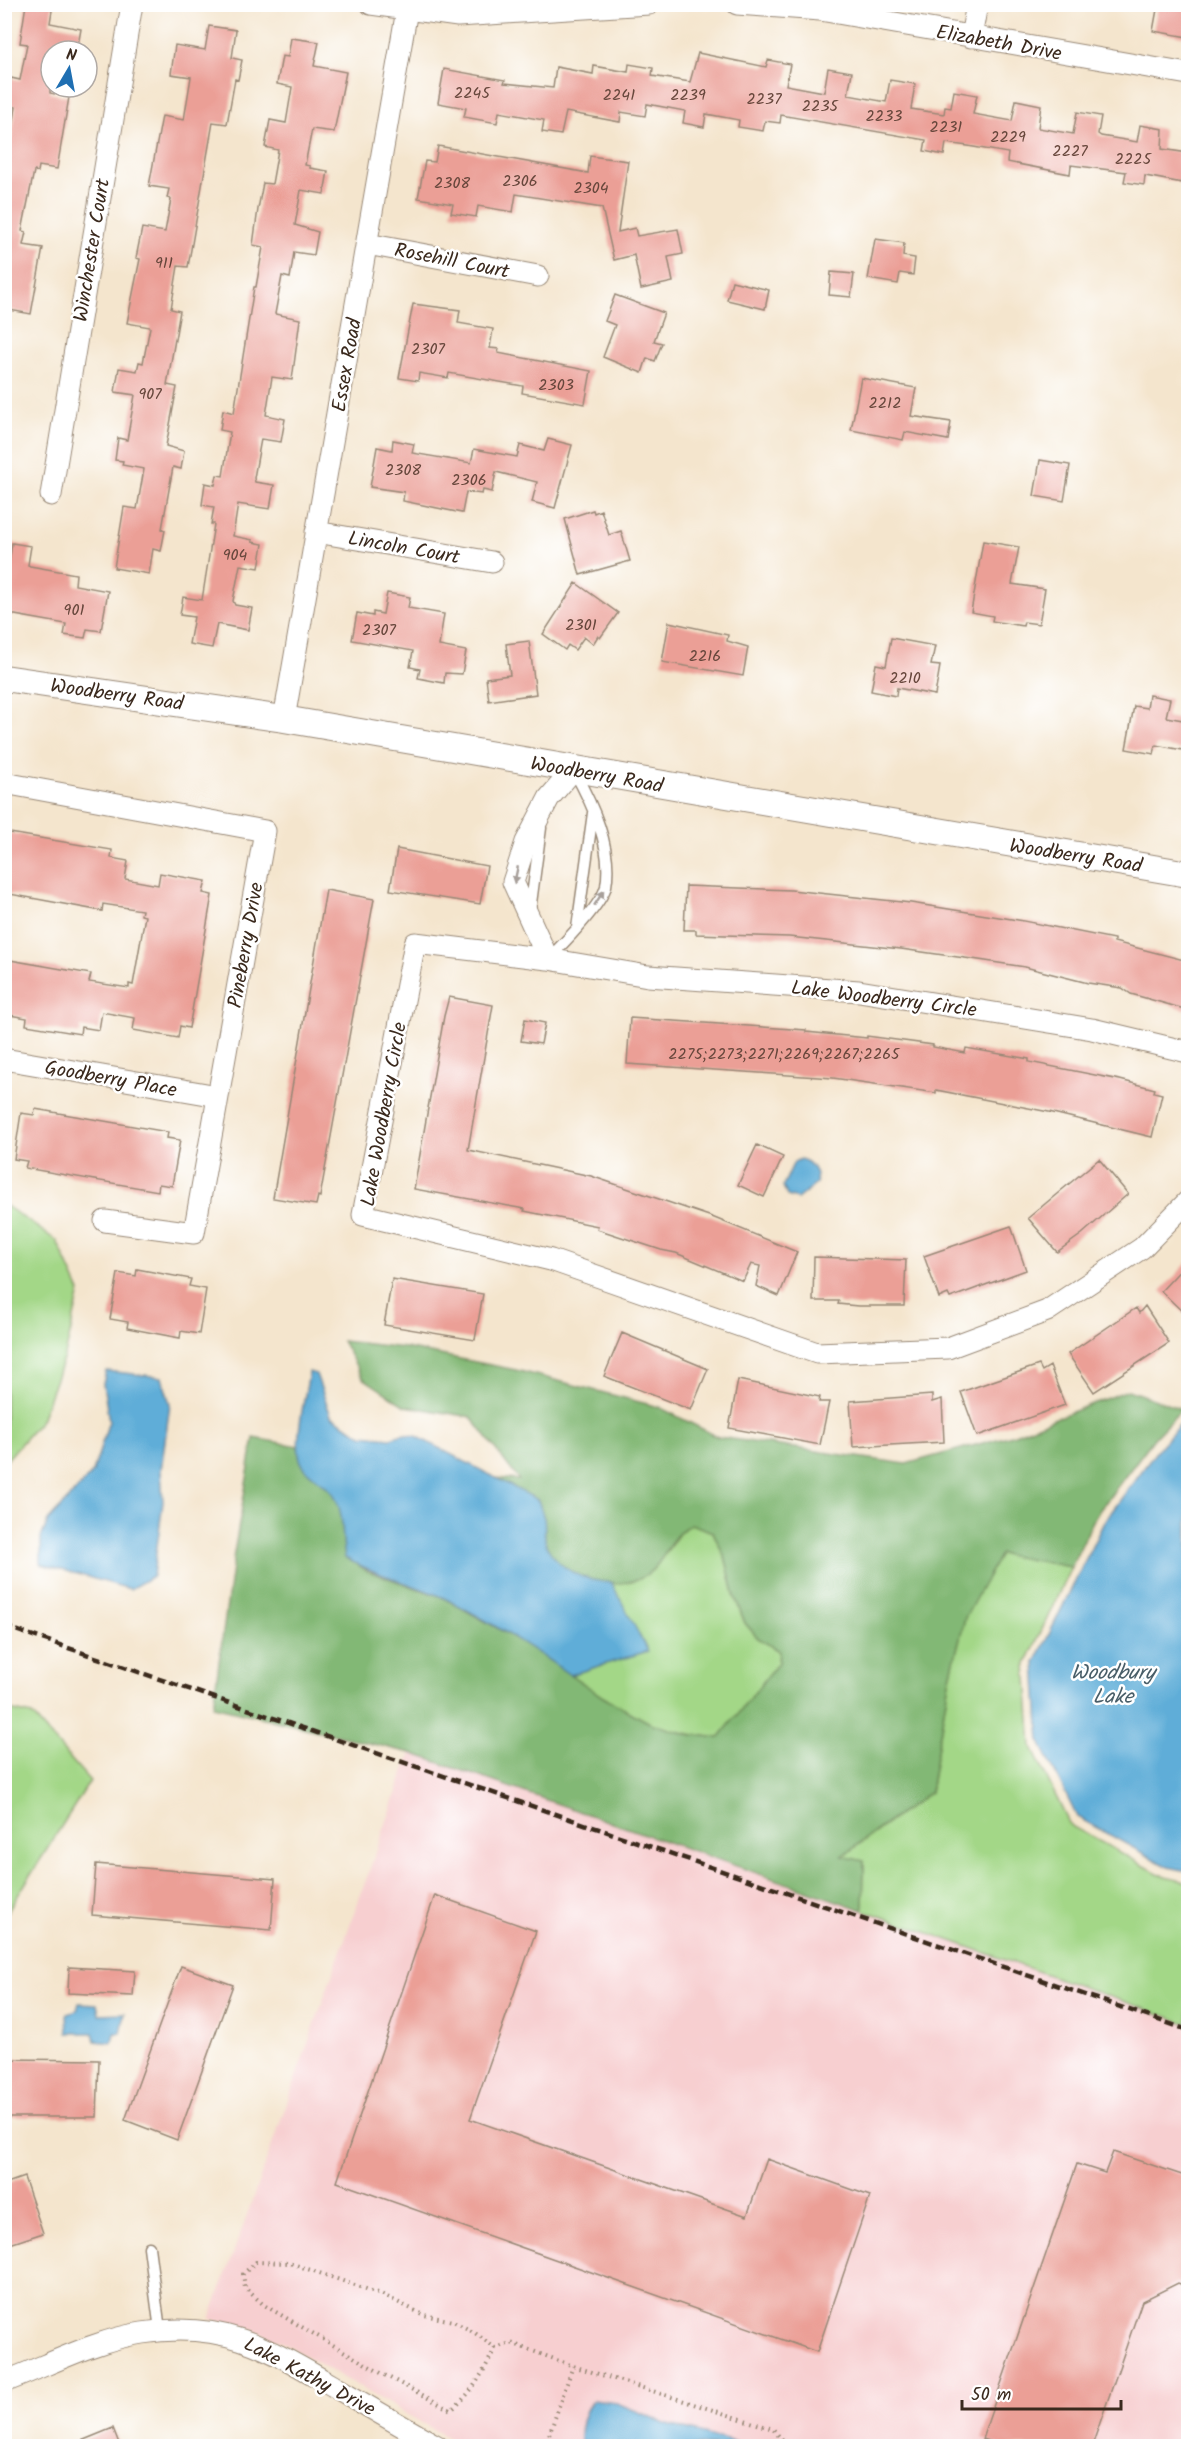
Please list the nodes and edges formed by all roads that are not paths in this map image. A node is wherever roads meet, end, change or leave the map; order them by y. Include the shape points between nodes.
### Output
1 (132, 4) edge
2 (371, 4) edge
3 (649, 4) edge
4 (737, 4) edge
5 (977, 4) edge
6 (408, 8) edge
7 (971, 38) junction
8 (1188, 74) edge
9 (367, 244) junction
10 (538, 276) dead end
11 (51, 495) dead end
12 (316, 532) junction
13 (492, 562) dead end
14 (4, 678) edge
15 (284, 719) junction
16 (573, 770) junction
17 (4, 783) edge
18 (593, 813) junction
19 (1188, 874) edge
20 (578, 928) junction
21 (548, 959) junction
22 (1188, 1052) edge
23 (4, 1059) edge
24 (218, 1096) junction
25 (1188, 1201) edge
26 (105, 1221) dead end
27 (149, 2247) dead end
28 (160, 2330) junction
29 (4, 2382) edge
30 (438, 2446) edge

1 - 11 street, Winchester Court
2 - 6 street
3 - 6 street via 458,16
4 - 7 street, Elizabeth Drive via 820,10
5 - 7 street
6 - 9 street, Essex Road
7 - 8 street, Elizabeth Drive
9 - 10 street, Rosehill Court
9 - 12 street, Essex Road
12 - 13 street, Lincoln Court
12 - 15 street, Essex Road
14 - 15 street, Woodberry Road
15 - 16 street, Woodberry Road
16 - 18 lane
16 - 19 street, Woodberry Road
16 -> 21 street via 549,798 526,842 513,882
17 - 24 street, Pineberry Drive via 266,831
18 - 20 lane
20 -> 18 lane via 606,888 607,857
20 - 21 lane
21 - 22 street, Lake Woodberry Circle via 648,976 859,991 1092,1029
21 - 25 street, Lake Woodberry Circle via 415,943 363,1215 551,1260 817,1353 948,1348 1047,1311 1142,1248
23 - 24 street, Goodberry Place
24 - 26 street, Pineberry Drive via 194,1233
27 - 28 lane
28 - 29 street, Lake Kathy Drive via 123,2337
28 - 30 street, Lake Kathy Drive via 201,2330 249,2341

